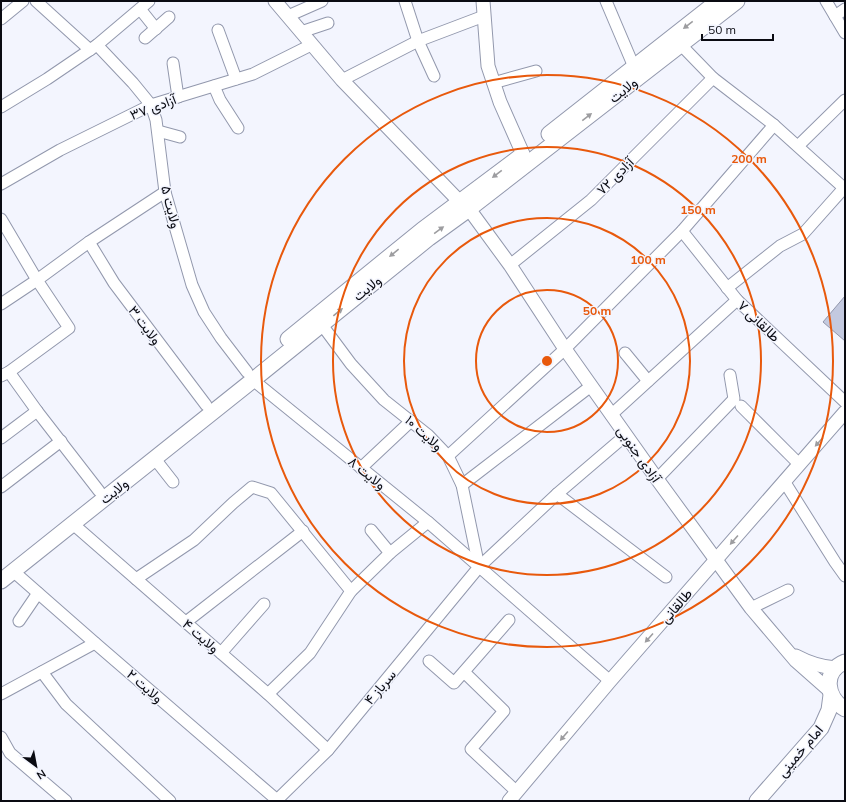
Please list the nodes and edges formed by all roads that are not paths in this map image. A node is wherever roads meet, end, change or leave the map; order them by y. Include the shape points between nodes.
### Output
1 (23, 1) edge
2 (36, 1) edge
3 (149, 1) edge
4 (275, 1) edge
5 (322, 1) edge
6 (405, 1) edge
7 (483, 1) edge
8 (606, 1) edge
9 (718, 1) edge
10 (737, 1) edge
11 (826, 1) edge
12 (140, 9) junction
13 (845, 9) edge
14 (288, 16) junction
15 (484, 16) junction
16 (836, 16) junction
17 (169, 17) dead end
18 (1, 19) edge
19 (328, 23) dead end
20 (156, 29) junction
21 (218, 30) dead end
22 (301, 32) junction
23 (845, 33) edge
24 (145, 38) dead end
25 (418, 41) junction
26 (312, 45) junction
27 (681, 45) junction
28 (93, 48) junction
29 (173, 63) dead end
30 (634, 67) junction
31 (536, 71) dead end
32 (434, 76) dead end
33 (713, 78) junction
34 (236, 79) junction
35 (342, 80) junction
36 (493, 83) junction
37 (214, 86) junction
38 (178, 97) junction
39 (845, 100) edge
40 (151, 105) junction
41 (1, 107) edge
42 (774, 125) junction
43 (238, 128) dead end
44 (158, 130) junction
45 (180, 137) dead end
46 (798, 146) junction
47 (523, 154) junction
48 (1, 184) edge
49 (845, 188) edge
50 (165, 192) junction
51 (464, 205) junction
52 (1, 219) edge
53 (682, 231) junction
54 (4, 233) edge
55 (89, 242) junction
56 (510, 266) junction
57 (37, 280) junction
58 (727, 288) junction
59 (737, 300) junction
60 (1, 304) edge
61 (322, 325) junction
62 (565, 349) junction
63 (625, 353) dead end
64 (5, 374) edge
65 (730, 374) dead end
66 (250, 376) junction
67 (648, 381) junction
68 (591, 386) junction
69 (845, 402) edge
70 (206, 405) junction
71 (741, 406) dead end
72 (37, 411) junction
73 (845, 412) edge
74 (611, 415) junction
75 (412, 421) junction
76 (626, 435) junction
77 (1, 438) edge
78 (61, 441) junction
79 (448, 456) junction
80 (155, 459) junction
81 (799, 464) junction
82 (361, 468) junction
83 (657, 479) junction
84 (784, 481) junction
85 (173, 482) dead end
86 (462, 485) junction
87 (1, 487) edge
88 (99, 491) junction
89 (558, 494) junction
90 (428, 522) junction
91 (72, 524) junction
92 (371, 530) dead end
93 (303, 532) junction
94 (390, 553) junction
95 (717, 559) junction
96 (479, 567) junction
97 (7, 570) edge
98 (845, 576) edge
99 (666, 577) dead end
100 (136, 579) junction
101 (1, 580) edge
102 (788, 590) dead end
103 (352, 591) junction
104 (38, 593) junction
105 (264, 604) dead end
106 (751, 608) junction
107 (19, 620) dead end
108 (509, 620) dead end
109 (186, 622) junction
110 (95, 643) junction
111 (221, 653) junction
112 (789, 653) junction
113 (429, 661) dead end
114 (840, 665) edge
115 (42, 672) junction
116 (464, 672) junction
117 (610, 681) junction
118 (831, 693) junction
119 (1, 694) edge
120 (268, 694) junction
121 (845, 709) edge
122 (821, 728) junction
123 (1, 737) edge
124 (328, 750) junction
125 (513, 796) edge
126 (66, 801) edge
127 (170, 801) edge
128 (276, 801) edge
129 (757, 801) edge

1 - 18 street
2 - 28 street, ولایت ۵
3 - 12 street
4 - 14 street, آزادی جنوبی
5 - 14 street
6 - 25 street
7 - 15 street
8 - 30 street
9 -> 30 main road, ولایت
10 - 27 main road, ولایت
11 - 16 street
12 - 20 street
12 - 28 street
13 - 16 street
14 - 22 street, آزادی جنوبی
15 - 25 street
15 - 36 street via 488,66
16 - 23 street
17 - 20 street
19 - 22 street
20 - 24 street
21 - 34 street
22 - 26 street, آزادی جنوبی
25 - 32 street
25 - 35 street
26 - 34 street, آزادی ۳۷ via 253,74
26 - 35 street, آزادی جنوبی
27 - 33 street
51 -> 27 main road, ولایت
28 - 40 street, ولایت ۵ via 133,83
28 - 41 street
29 - 38 street
30 - 47 main road, ولایت
31 - 36 street
33 - 42 street
33 - 56 street, آزادی ۷۲ via 591,200
34 - 37 street, آزادی ۳۷
35 - 51 street, آزادی جنوبی
36 - 47 street
37 - 38 street, آزادی ۳۷
37 - 43 street
38 - 40 street, آزادی ۳۷
39 - 46 street
40 - 44 street, ولایت ۵
40 - 48 street, آزادی ۳۷ via 60,150
42 - 46 street
42 - 53 street
44 - 45 street
44 - 50 street, ولایت ۵
46 - 49 street
47 -> 51 main road, ولایت
49 - 58 street via 803,234 780,246
50 - 55 street
50 - 66 street, ولایت ۵ via 192,285 204,312 220,338
51 - 56 street, آزادی جنوبی
61 -> 51 main road, ولایت via 429,238
51 -> 66 main road, ولایت
52 - 54 street
53 - 58 street, طالقانی ۷
53 - 62 street
54 - 57 street
55 - 57 street
55 - 70 street, ولایت ۳ via 114,283
56 - 62 street, آزادی جنوبی
57 - 60 street
57 - 64 street via 69,328
58 - 59 street, طالقانی ۷
59 - 67 street
59 - 69 street, طالقانی ۷
61 - 66 main road, ولایت
61 - 75 street, ولایت ۱۰ via 351,364 384,400
62 - 68 street, آزادی جنوبی
62 - 79 street
63 - 67 street
64 - 72 street
65 - 83 street via 734,399
66 - 70 main road, ولایت
66 - 80 main road, ولایت
66 - 82 street, ولایت ۸
67 - 74 street
68 - 74 street, آزادی جنوبی
68 - 86 street
70 - 88 main road, ولایت
71 - 81 street
72 - 77 street
72 - 78 street
73 -> 81 street, طالقانی
74 - 76 street, آزادی جنوبی
75 - 79 street, ولایت ۱۰
75 - 82 street
76 - 83 street, آزادی جنوبی
76 - 89 street, سرباز ۴
78 - 87 street
78 - 88 street
79 - 86 street, ولایت ۱۰
80 - 85 street
80 - 91 main road, ولایت
81 - 84 street, طالقانی
82 - 90 street, ولایت ۸
83 - 95 street, آزادی جنوبی
84 -> 95 street, طالقانی
84 - 98 street
86 - 96 street, ولایت ۱۰
88 - 97 main road, ولایت
89 - 96 street, سرباز ۴
89 - 99 street
90 - 94 street
90 - 96 street, ولایت ۸
91 - 97 main road, ولایت
91 - 100 street, ولایت ۴
92 - 94 street
93 - 100 street via 271,493 252,487 194,540
93 - 103 street
93 - 109 street
94 - 103 street
95 - 106 street, آزادی جنوبی
95 -> 117 street, طالقانی
96 - 117 street, ولایت ۸
96 - 124 street, سرباز ۴
97 - 101 main road, ولایت
97 - 104 street, ولایت ۲
100 - 109 street, ولایت ۴
102 - 106 street
103 - 120 street via 310,653
104 - 107 street
104 - 110 street, ولایت ۲
105 - 111 street
106 - 112 street, آزادی جنوبی
108 - 116 street
109 - 111 street, ولایت ۴
110 - 115 street
110 - 128 street, ولایت ۲
111 - 120 street, ولایت ۴
112 - 114 street, آزادی جنوبی via 824,667
112 - 118 street
113 - 116 street via 454,683
114 - 118 main road, امام خمینی via 831,676
115 - 119 street
115 - 127 street via 66,704
116 - 125 street via 504,711 471,749
117 -> 125 street, طالقانی
118 - 121 main road via 838,705
118 - 122 main road, امام خمینی via 829,710
120 - 124 street, ولایت ۴
121 - 122 main road via 832,716
122 - 129 main road, امام خمینی
123 - 126 street via 10,753
124 - 128 street, سرباز ۴

